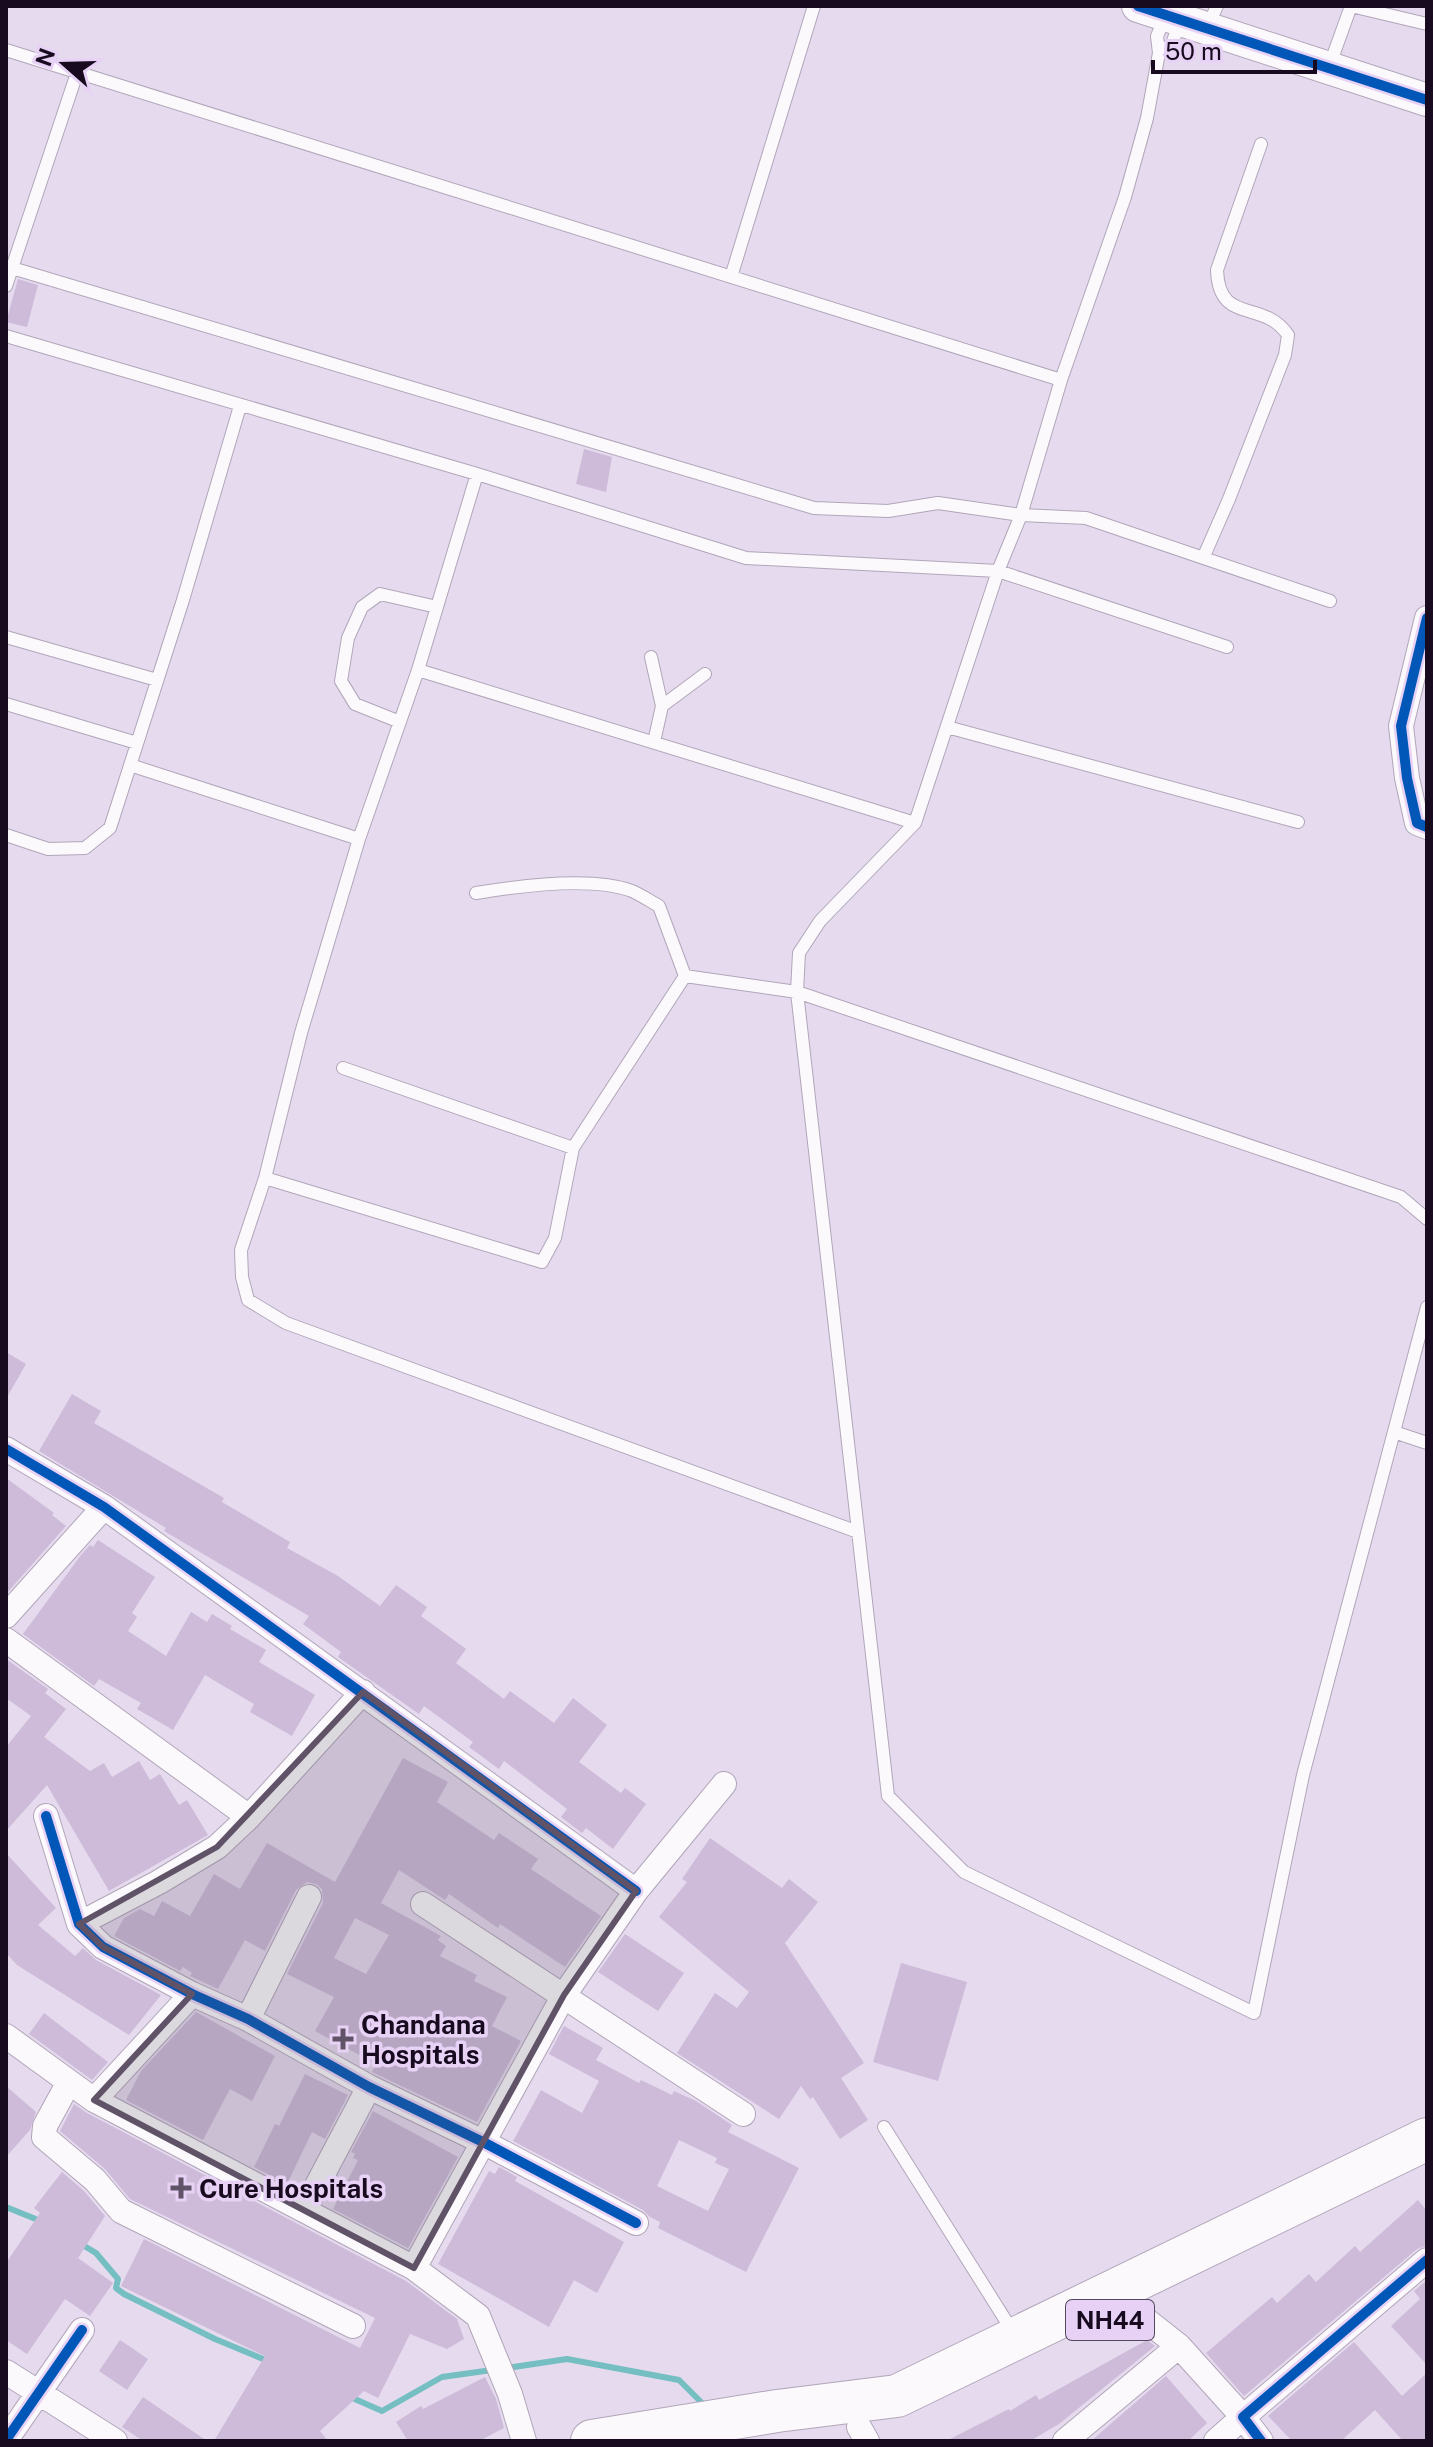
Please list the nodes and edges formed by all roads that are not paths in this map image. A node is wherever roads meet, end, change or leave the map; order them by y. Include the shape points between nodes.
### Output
1 (814, 6) edge
2 (1351, 6) edge
3 (1182, 15) edge
4 (1427, 24) edge
5 (6, 50) edge
6 (1328, 68) junction
7 (77, 73) junction
8 (1427, 100) edge
9 (1261, 144) dead end
10 (12, 268) junction
11 (731, 277) junction
12 (6, 286) edge
13 (6, 336) edge
14 (1061, 380) junction
15 (240, 406) junction
16 (477, 474) junction
17 (1021, 515) junction
18 (1204, 556) junction
19 (998, 571) junction
20 (1330, 601) dead end
21 (437, 607) junction
22 (1427, 618) edge
23 (6, 637) edge
24 (1227, 647) dead end
25 (651, 657) dead end
26 (418, 670) junction
27 (705, 674) dead end
28 (157, 680) junction
29 (6, 704) edge
30 (662, 706) junction
31 (400, 722) junction
32 (947, 727) junction
33 (654, 742) junction
34 (137, 743) junction
35 (130, 765) junction
36 (1298, 822) dead end
37 (915, 823) junction
38 (1427, 827) edge
39 (6, 835) edge
40 (359, 839) junction
41 (476, 893) dead end
42 (685, 976) junction
43 (797, 992) junction
44 (343, 1068) dead end
45 (573, 1148) junction
46 (265, 1178) junction
47 (1427, 1219) edge
48 (1427, 1307) edge
49 (1394, 1432) junction
50 (1427, 1443) edge
51 (6, 1449) edge
52 (104, 1507) junction
53 (858, 1532) junction
54 (6, 1616) edge
55 (6, 1640) edge
56 (363, 1692) junction
57 (724, 1784) dead end
58 (46, 1816) dead end
59 (249, 1817) junction
60 (636, 1891) junction
61 (309, 1897) dead end
62 (423, 1904) dead end
63 (79, 1924) junction
64 (192, 1994) junction
65 (564, 1995) junction
66 (248, 2019) junction
67 (6, 2036) edge
68 (69, 2082) junction
69 (369, 2087) junction
70 (94, 2100) junction
71 (743, 2114) dead end
72 (884, 2127) dead end
73 (1427, 2139) edge
74 (485, 2143) junction
75 (1427, 2167) edge
76 (304, 2210) junction
77 (636, 2223) dead end
78 (1427, 2260) edge
79 (414, 2268) junction
80 (1132, 2309) junction
81 (353, 2326) dead end
82 (82, 2330) dead end
83 (1017, 2338) junction
84 (1179, 2346) junction
85 (6, 2372) edge
86 (38, 2393) junction
87 (1243, 2417) junction
88 (770, 2430) edge
89 (863, 2434) edge
90 (6, 2440) edge
91 (115, 2441) edge
92 (524, 2441) edge
93 (592, 2441) edge
94 (1065, 2441) edge
95 (1216, 2441) edge
96 (1261, 2441) edge

1 - 11 lane
2 - 4 lane
2 - 6 lane
3 - 6 street
3 - 14 lane via 1157,36 1159,53 1147,118 1125,197
5 - 7 lane
6 - 8 street
7 - 10 lane
7 - 11 lane
9 - 18 lane via 1217,270 1218,288 1229,305 1279,322 1288,335 1287,345
10 - 12 lane
10 - 17 lane via 814,508 888,511 938,503
11 - 14 lane
13 - 15 lane
14 - 17 lane
15 - 16 lane
15 - 28 lane
16 - 19 lane via 746,558
16 - 21 lane
17 - 18 lane via 1086,518
17 - 19 lane
18 - 20 lane
19 - 24 lane
19 - 32 lane
21 - 26 lane
21 - 31 lane via 380,594 362,607 348,638 341,681 355,704
22 - 38 street via 1401,726 1417,823
23 - 28 lane
25 - 30 lane
26 - 31 lane
26 - 33 lane
27 - 30 lane
28 - 34 lane
29 - 34 lane
30 - 33 lane
31 - 40 lane
32 - 36 lane
32 - 37 lane
33 - 37 lane
34 - 35 lane
35 - 39 lane via 110,828 85,848 48,849
35 - 40 lane
37 - 43 lane via 820,921 799,953
40 - 46 lane via 301,1033
41 - 42 lane via 580,883 630,890 659,906
42 - 43 lane
42 - 45 lane
43 - 47 lane via 1401,1197
43 - 53 lane
44 - 45 lane
45 - 46 lane via 555,1238 542,1262
46 - 53 lane via 241,1250 242,1277 248,1300 286,1323
48 - 49 lane
49 - 50 lane
49 - 53 lane via 1303,1775 1254,2013 964,1872 888,1796
51 - 52 street
52 - 54 street
52 - 56 street
55 - 59 street
56 - 59 street
56 - 60 street
57 - 60 street
58 - 63 street
59 - 63 street via 217,1847
60 - 65 street
61 - 66 street
62 - 65 street
63 - 64 street via 103,1947
64 - 66 street
64 - 70 street
65 - 71 street
65 - 74 street
66 - 69 street
67 - 68 street
68 - 70 street
68 - 81 street via 44,2137 95,2180 121,2211
69 - 74 street
69 - 76 street
70 - 76 street
72 - 83 lane
73 - 83 highway, NH44
74 - 77 street
74 - 79 street
75 - 80 highway, NH44
76 - 79 street
78 - 87 street
79 - 92 street via 478,2316
80 - 84 street
80 - 89 highway, NH44 via 904,2421
82 - 86 street
83 - 88 highway, NH44 via 897,2396
84 - 87 street
84 - 94 street
85 - 86 street
86 - 90 street
86 - 91 street
87 - 95 street
87 - 96 street
88 - 89 highway, NH44
88 - 93 highway, NH44

